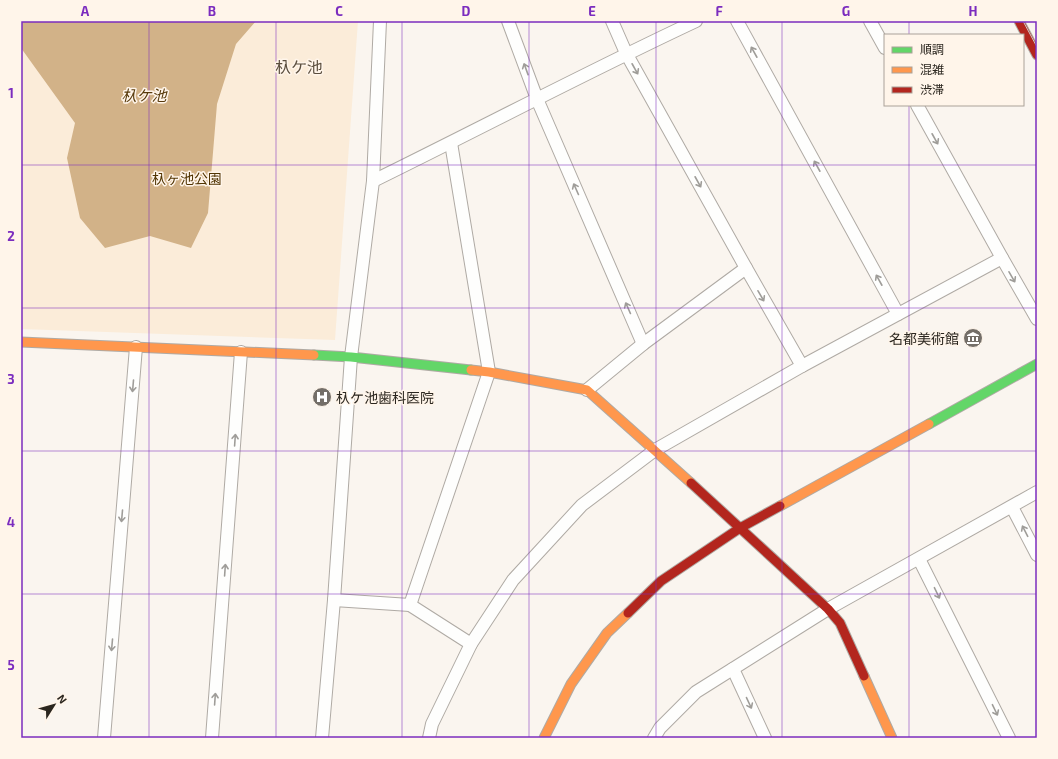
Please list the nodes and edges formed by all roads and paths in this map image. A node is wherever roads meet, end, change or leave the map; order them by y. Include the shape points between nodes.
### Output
1 (380, 21) edge
2 (508, 21) edge
3 (612, 21) edge
4 (696, 21) edge
5 (737, 21) edge
6 (870, 21) edge
7 (1019, 21) edge
8 (884, 46) edge
9 (626, 53) junction
10 (1037, 55) edge
11 (536, 99) junction
12 (917, 106) edge
13 (451, 143) junction
14 (373, 181) junction
15 (1002, 258) junction
16 (746, 268) junction
17 (898, 314) junction
18 (1037, 319) edge
19 (21, 342) edge
20 (643, 344) junction
21 (136, 347) junction
22 (241, 352) junction
23 (351, 357) junction
24 (1037, 364) edge
25 (802, 366) junction
26 (489, 372) junction
27 (587, 390) junction
28 (655, 450) junction
29 (1037, 492) edge
30 (1012, 507) junction
31 (740, 528) junction
32 (1037, 555) edge
33 (919, 558) junction
34 (334, 600) junction
35 (410, 605) junction
36 (828, 609) junction
37 (471, 644) junction
38 (733, 669) junction
39 (104, 738) edge
40 (212, 738) edge
41 (322, 738) edge
42 (429, 738) edge
43 (544, 738) edge
44 (654, 738) edge
45 (765, 738) edge
46 (892, 738) edge
47 (1009, 738) edge

1 - 14 street
11 -> 2 street
3 - 9 street
4 - 9 street
17 -> 5 street
6 - 8 street
7 - 10 street
9 - 11 street
9 -> 16 street
11 - 13 street
20 -> 11 street
12 -> 15 street
13 - 14 street
13 - 26 street
14 - 23 street
15 - 17 street
15 -> 18 street
16 - 20 street
16 -> 25 street
17 - 25 street
19 - 21 street
20 - 27 street
21 - 22 street
21 -> 39 street
22 - 23 street
40 -> 22 street
23 - 26 street
23 - 34 street
24 - 31 street
25 - 28 street
26 - 27 street
26 - 35 street
27 - 28 street
28 - 31 street
28 - 37 street via 582,504 513,580
29 - 30 street
32 -> 30 street
30 - 33 street
31 - 36 street
31 - 43 street via 661,581 607,633 571,684
33 - 36 street
33 -> 47 street
34 - 35 street
34 - 41 street
35 - 37 street
36 - 38 street
36 - 46 street via 840,623
37 - 42 street via 432,724
38 - 44 street via 696,692 660,728
38 -> 45 street

